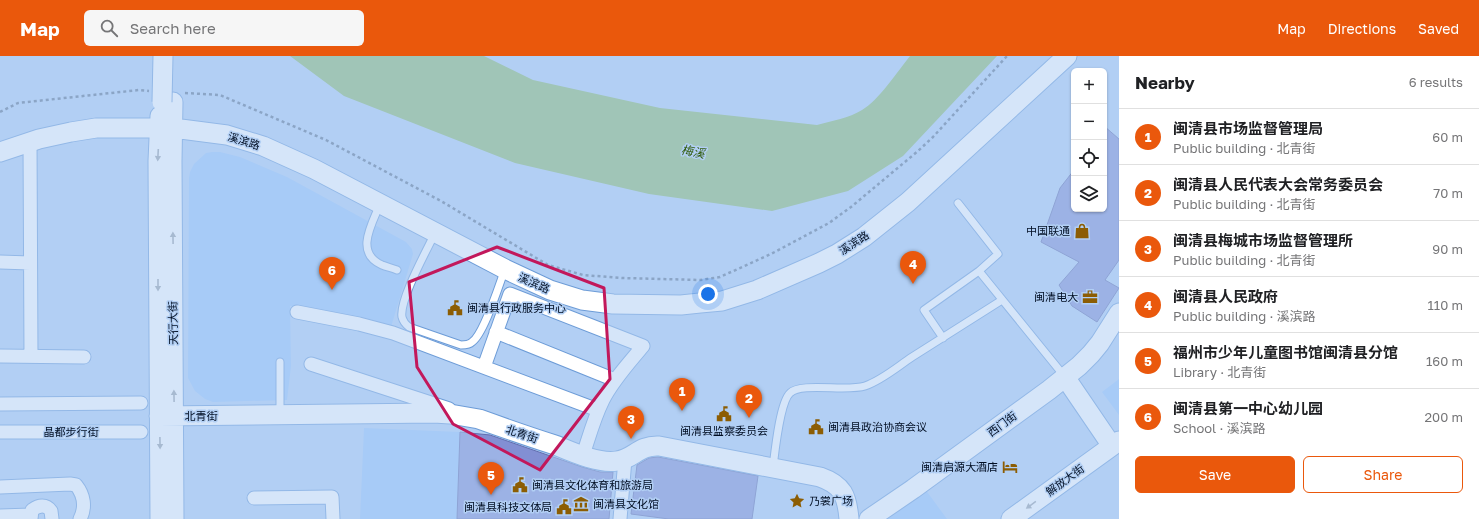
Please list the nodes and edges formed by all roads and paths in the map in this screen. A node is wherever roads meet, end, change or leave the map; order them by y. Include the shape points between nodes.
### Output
1 (163, 56) edge
2 (175, 56) edge
3 (1007, 56) edge
4 (1067, 56) edge
5 (168, 97) junction
6 (0, 112) edge
7 (166, 128) junction
8 (30, 141) junction
9 (0, 152) edge
10 (958, 203) dead end
11 (380, 204) junction
12 (435, 233) junction
13 (0, 262) edge
14 (30, 263) junction
15 (505, 269) junction
16 (397, 270) dead end
17 (979, 271) junction
18 (1002, 300) junction
19 (297, 312) dead end
20 (1119, 313) edge
21 (496, 332) junction
22 (943, 338) junction
23 (0, 356) edge
24 (31, 356) junction
25 (84, 357) dead end
26 (280, 362) dead end
27 (311, 364) dead end
28 (484, 367) junction
29 (1065, 377) junction
30 (615, 380) junction
31 (141, 403) dead end
32 (0, 404) edge
33 (598, 410) junction
34 (280, 415) junction
35 (167, 416) junction
36 (479, 419) junction
37 (0, 432) edge
38 (141, 432) dead end
39 (1117, 448) edge
40 (583, 455) junction
41 (625, 459) junction
42 (773, 467) junction
43 (0, 487) edge
44 (254, 498) dead end
45 (0, 516) edge
46 (31, 517) edge
47 (52, 519) edge
48 (80, 519) edge
49 (160, 519) edge
50 (174, 519) edge
51 (333, 519) edge
52 (620, 519) edge
53 (849, 519) edge
54 (869, 519) edge
55 (1011, 519) edge
56 (1033, 519) edge

1 - 5 street, bridge
2 - 5 street
3 - 5 path via 933,137 834,219 772,254 720,277 700,280 583,275 548,265 440,200 326,140 220,95
4 - 15 street, 溪滨路 via 908,202 875,229 837,254 757,290 722,301 700,303 606,303 567,296
5 - 6 path via 139,90 18,103
5 - 7 street, 天行大街
7 - 8 street, 溪滨路 via 96,128
7 - 11 street, 溪滨路 via 227,135 256,144
7 - 35 street, 天行大街 via 172,161
8 - 9 street, 溪滨路
8 - 14 street
10 - 17 lane via 998,254
11 - 12 street, 溪滨路
11 - 16 lane via 367,235 367,248 374,260
12 - 15 street, 溪滨路
12 - 15 lane via 412,281 402,310 403,320 409,327 461,345 467,346 472,343 480,333
13 - 14 street
14 - 24 street
17 - 18 lane
17 - 22 lane via 924,310
18 - 22 lane
18 - 29 lane
19 - 28 street via 383,330
20 - 29 street, 西门街 via 1091,354
21 - 28 street
21 - 30 street
21 - 30 street via 510,294 643,346
22 - 42 lane via 865,386 801,389 792,392 787,396 784,407
23 - 24 street
24 - 25 street
26 - 34 lane
27 - 36 street
28 - 33 street
29 - 39 street
29 - 54 street, 西门街
30 - 33 street
31 - 32 street
33 - 40 street
34 - 35 street, 北青街
34 - 36 street, 北青街 via 434,413
35 -> 49 street
35 - 50 street, 天行大街
36 - 40 street, 北青街
37 - 38 street, 晶都步行街
39 -> 55 street, 解放大街
39 - 56 street, 解放大街
40 - 41 street, 北青街 via 617,462
41 - 42 street, 北青街 via 652,445
41 - 52 street
42 - 53 street, 北青街 via 820,477 838,486 844,494
43 - 48 street via 76,485 84,497
44 - 51 street via 332,496
45 - 46 street
46 - 47 street via 32,510 42,506 49,508

